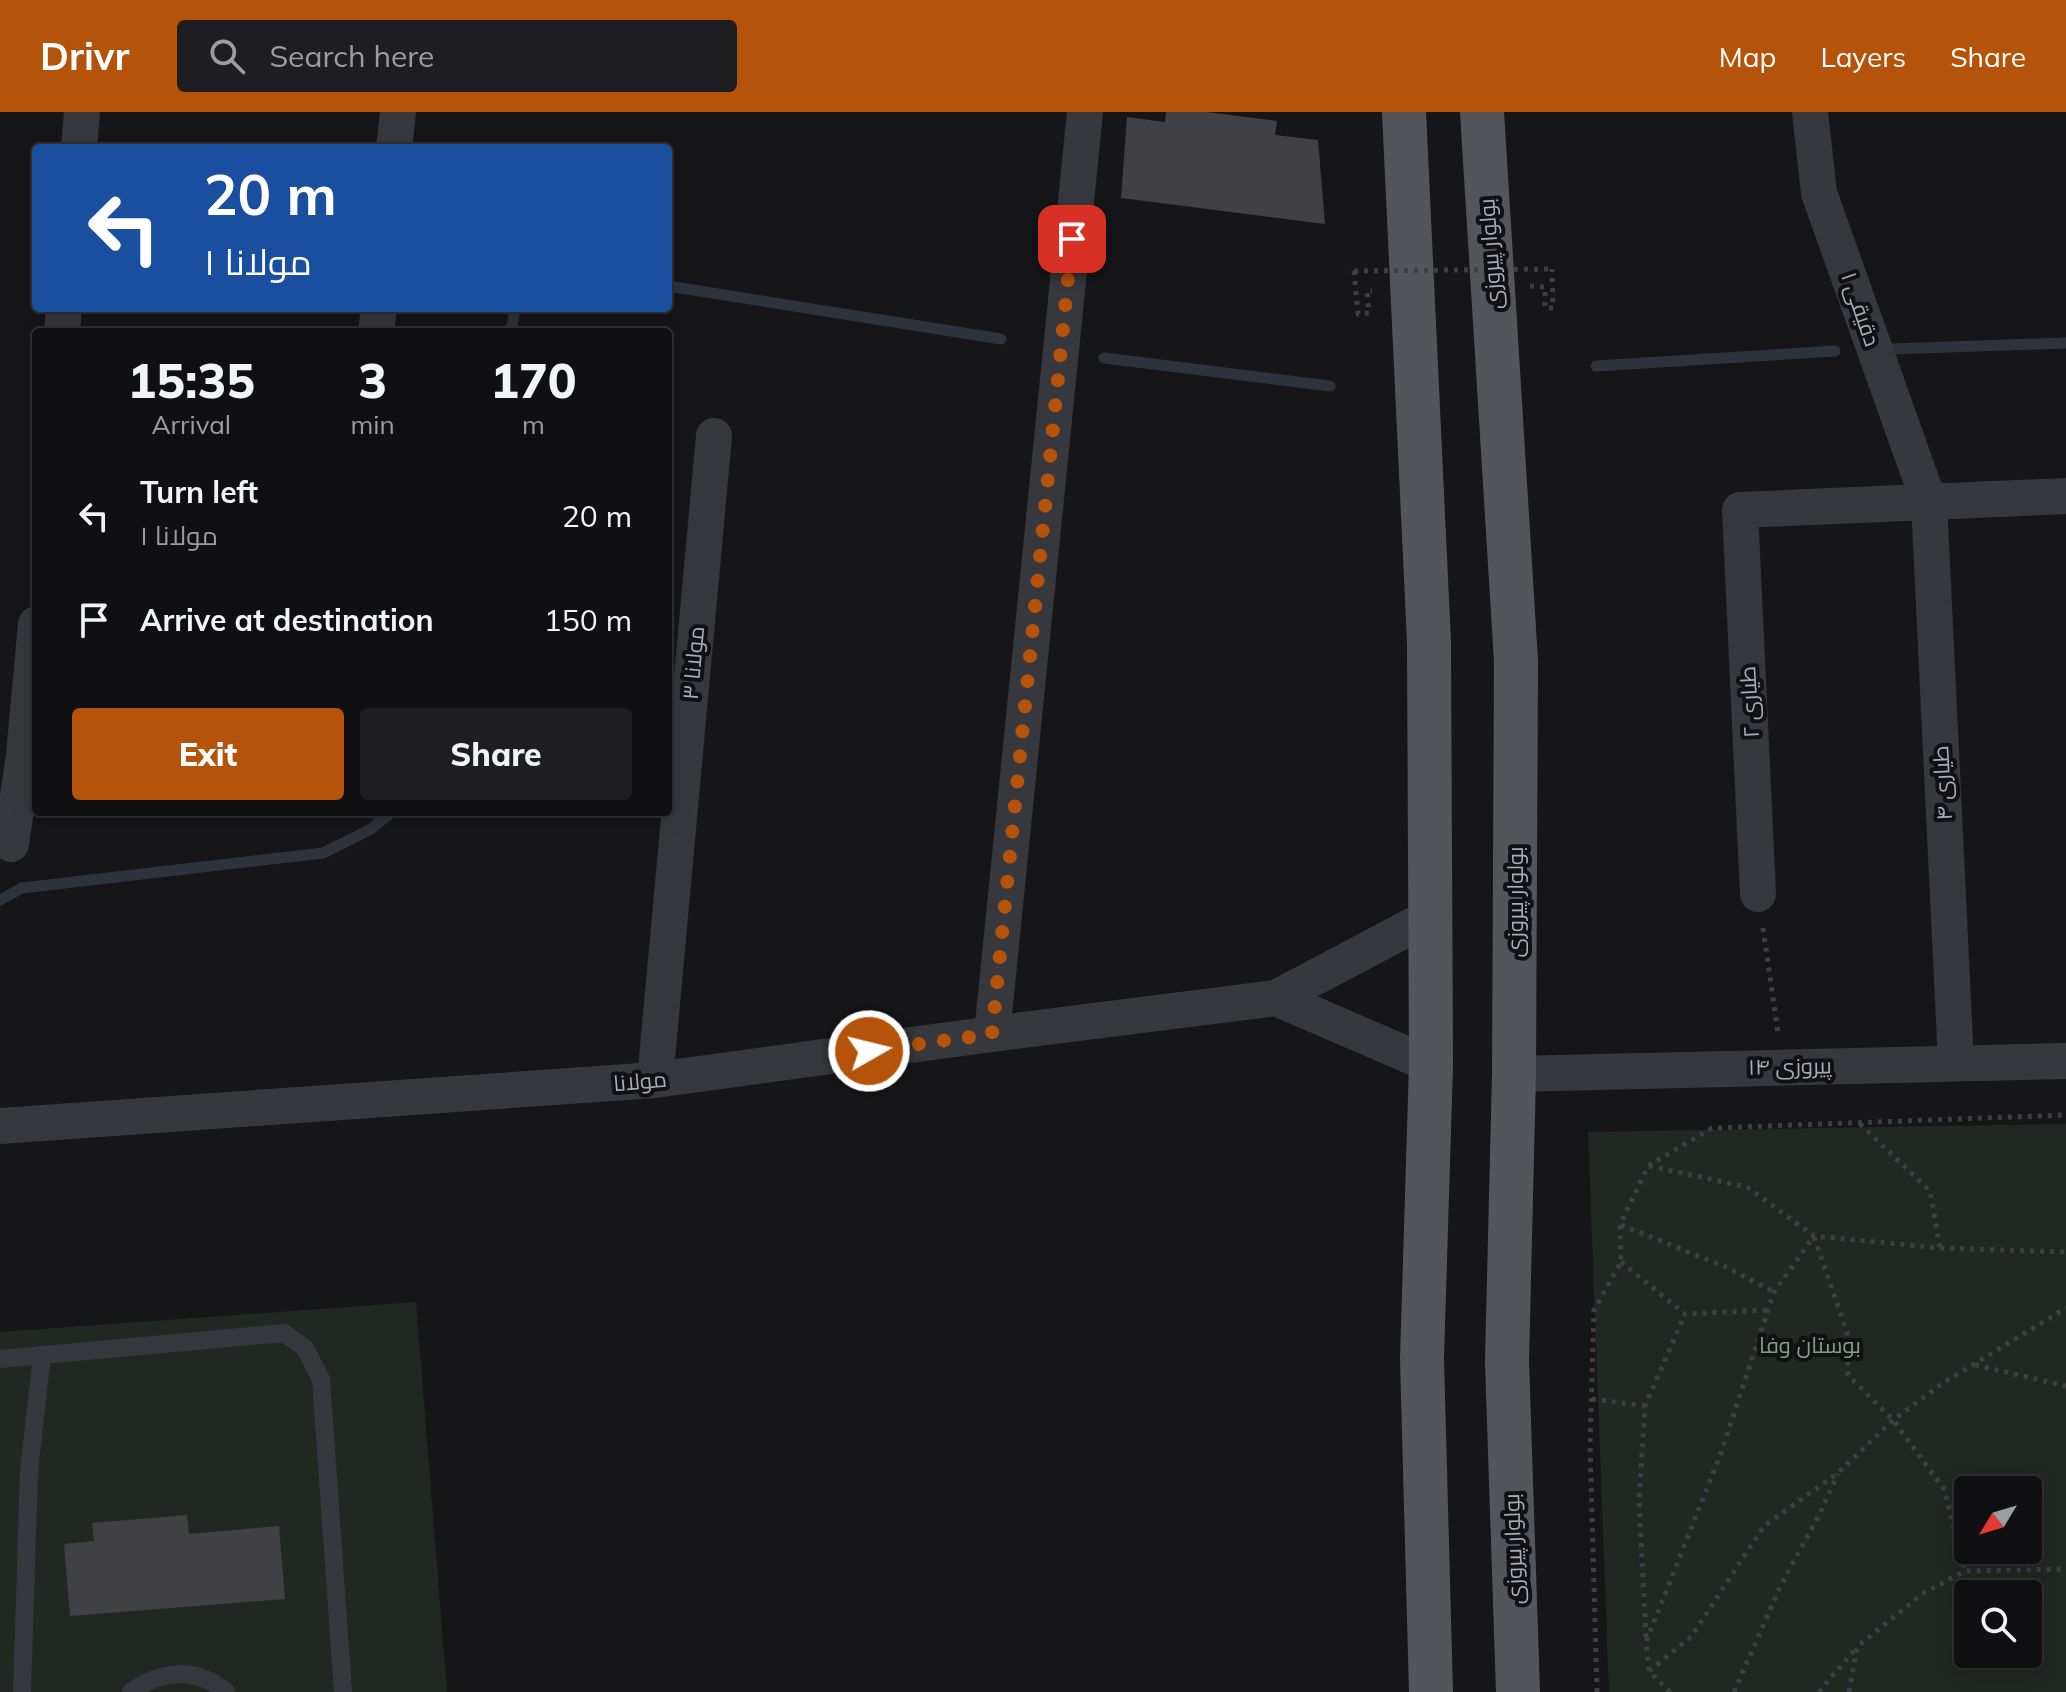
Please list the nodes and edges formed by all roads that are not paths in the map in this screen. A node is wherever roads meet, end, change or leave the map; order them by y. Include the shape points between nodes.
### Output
1 (82, 112) edge
2 (398, 112) edge
3 (1085, 112) edge
4 (1404, 112) edge
5 (1482, 112) edge
6 (1810, 112) edge
7 (79, 144) edge
8 (394, 144) edge
9 (714, 436) dead end
10 (2066, 496) edge
11 (1929, 502) junction
12 (32, 711) edge
13 (30, 755) edge
14 (11, 844) dead end
15 (1758, 894) road end
16 (1429, 917) junction
17 (1276, 998) junction
18 (992, 1034) junction
19 (2066, 1061) edge
20 (1956, 1063) junction
21 (1431, 1065) junction
22 (1514, 1074) junction
23 (655, 1080) junction
24 (0, 1126) edge
25 (42, 1355) junction
26 (0, 1359) edge
27 (22, 1692) edge
28 (131, 1692) edge
29 (226, 1692) edge
30 (343, 1692) edge
31 (1431, 1692) edge
32 (1518, 1692) edge

1 - 7 street
2 - 8 street
3 - 18 street
4 - 16 main road via 1429,642
5 - 22 main road, بولوار پیروزی via 1516,661
6 - 11 street, دقیقی ۱ via 1819,193
9 - 23 street, مولانا ۳
10 - 11 street
11 - 15 street, طیاری ۲ via 1740,510
11 - 20 street, طیاری ۴
12 - 13 street
13 - 14 street
16 - 17 street
16 - 21 main road
17 - 18 street, مولانا
17 - 21 street
18 - 23 street, مولانا
19 - 20 street, پیروزی ۱۴
20 - 22 street, پیروزی ۱۴
21 - 31 main road via 1422,1358
22 - 32 main road, بولوار پیروزی via 1507,1361
23 - 24 street, مولانا
25 - 26 lane
25 - 27 lane via 29,1471
25 - 30 lane via 284,1333 305,1348 321,1379
28 - 29 lane via 165,1675 184,1674 202,1677

